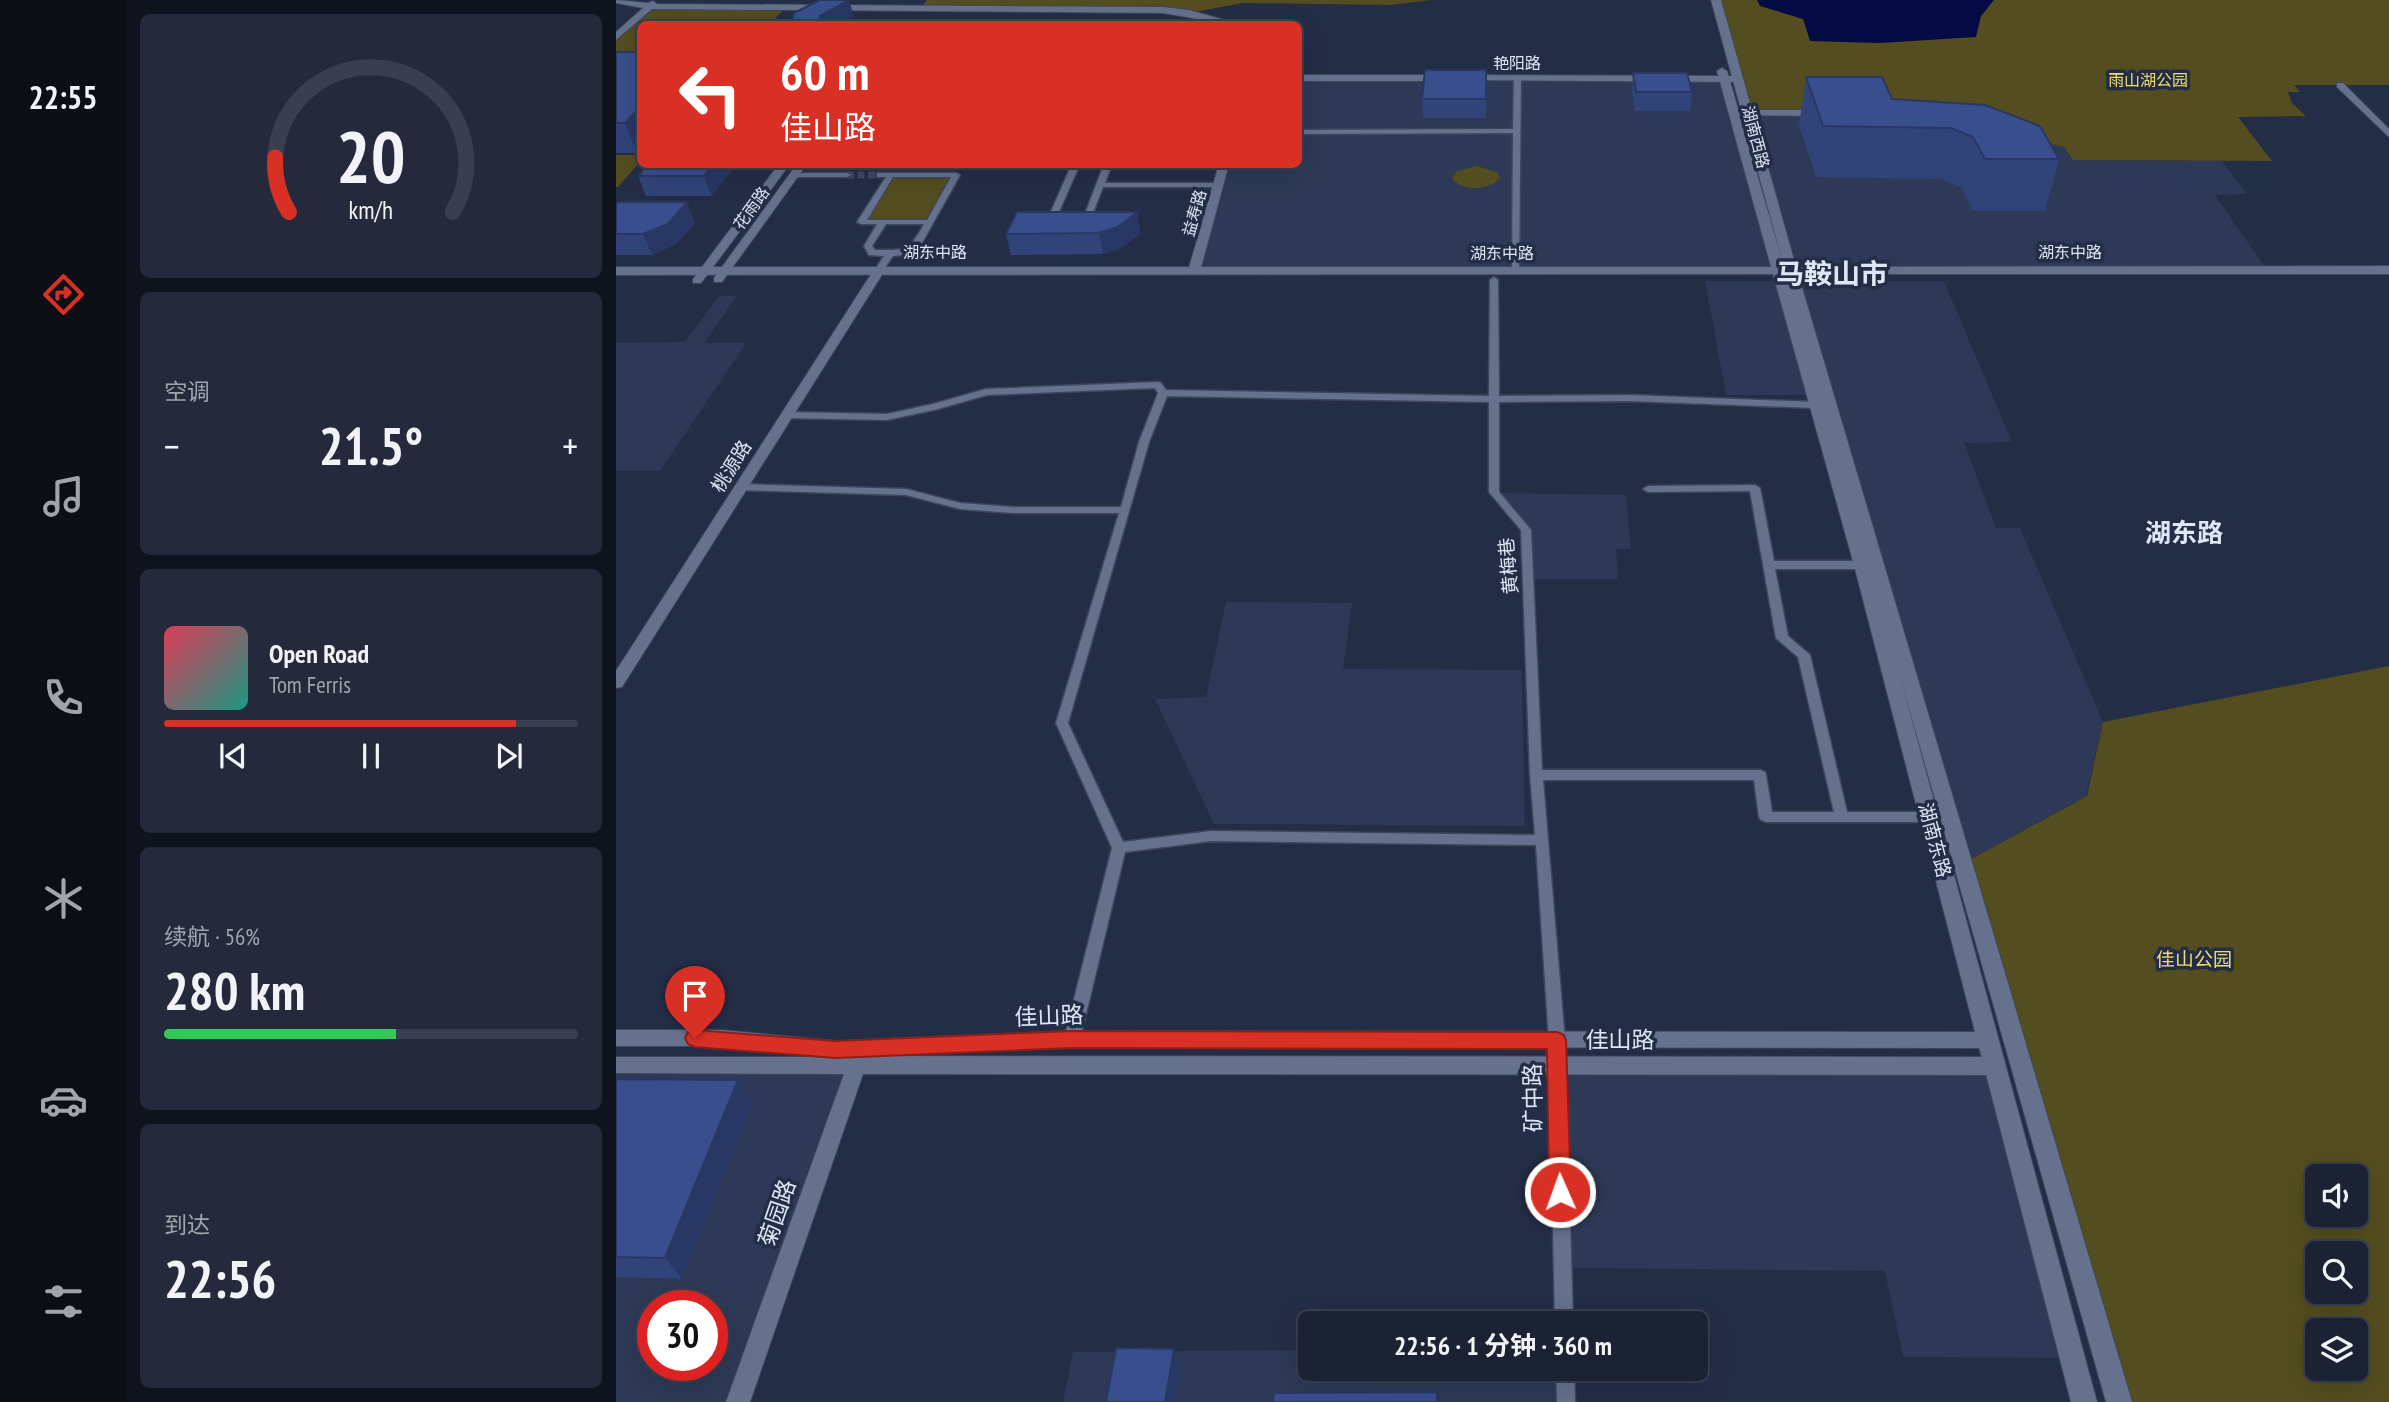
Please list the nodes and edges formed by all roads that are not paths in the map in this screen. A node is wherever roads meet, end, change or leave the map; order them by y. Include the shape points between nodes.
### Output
1 (658, 0) edge
2 (909, 0) edge
3 (927, 0) edge
4 (1705, 0) edge
5 (1716, 0) edge
6 (616, 1) edge
7 (648, 6) junction
8 (899, 13) junction
9 (917, 13) junction
10 (1222, 21) edge
11 (616, 37) edge
12 (1302, 78) edge
13 (1517, 78) junction
14 (1724, 79) junction
15 (1736, 79) junction
16 (2340, 85) dead end
17 (1746, 113) junction
18 (1826, 113) edge
19 (1517, 131) junction
20 (1302, 132) edge
21 (2389, 134) edge
22 (782, 168) edge
23 (799, 168) edge
24 (1074, 168) edge
25 (1106, 168) edge
26 (1223, 168) edge
27 (794, 175) junction
28 (847, 175) tunnel mouth
29 (880, 175) tunnel mouth
30 (891, 175) junction
31 (1100, 185) junction
32 (1218, 185) junction
33 (883, 222) junction
34 (930, 222) junction
35 (890, 253) junction
36 (1516, 270) junction
37 (2389, 270) edge
38 (616, 271) edge
39 (1194, 271) junction
40 (701, 275) junction
41 (722, 275) junction
42 (876, 275) junction
43 (1785, 275) junction
44 (616, 281) edge
45 (1494, 281) junction
46 (2389, 281) edge
47 (1163, 393) junction
48 (1495, 398) junction
49 (1815, 405) junction
50 (787, 415) junction
51 (741, 487) junction
52 (1648, 489) dead end
53 (1125, 510) junction
54 (1769, 565) junction
55 (1862, 565) junction
56 (616, 683) edge
57 (1536, 775) junction
58 (1929, 817) junction
59 (1842, 818) junction
60 (1542, 840) junction
61 (1119, 848) junction
62 (616, 1038) edge
63 (1072, 1039) junction
64 (1988, 1040) junction
65 (1557, 1041) junction
66 (836, 1049) junction
67 (857, 1064) junction
68 (1556, 1064) junction
69 (616, 1065) edge
70 (1994, 1066) junction
71 (1564, 1311) edge
72 (1565, 1381) edge
73 (738, 1402) edge
74 (1566, 1402) edge
75 (2084, 1402) edge
76 (2119, 1402) edge

1 - 7 street
2 - 8 street
3 - 9 street
4 - 14 main road, 湖南西路
5 - 15 main road, 湖南西路
6 - 7 street
7 - 8 street
7 - 11 street
8 - 9 street
9 - 10 street via 1163,10
12 - 13 street, 艳阳路
13 - 14 street, 艳阳路
13 - 19 street
14 - 15 street, 艳阳路
14 - 43 main road, 湖南西路
15 - 17 main road, 湖南西路
16 - 21 street
17 - 18 street
17 - 43 main road, 湖南西路
19 - 20 street
19 - 36 street
22 - 40 street
23 - 27 street, 花雨路
24 - 31 street via 1053,216 1088,216
25 - 31 street
26 - 32 street, 益寿路
27 - 28 street
27 - 41 street, 花雨路
29 - 30 street
30 - 33 street via 861,222
30 - 34 street via 956,175
31 - 32 street
32 - 39 street, 益寿路
33 - 34 street
33 - 35 street via 868,246 872,253
34 - 35 street via 916,246
35 - 42 street
36 - 39 main road, 湖东中路
36 - 43 main road, 湖东中路
37 - 43 main road, 湖东中路
38 - 40 main road, 湖东中路
39 - 42 main road, 湖东中路
40 - 41 main road, 湖东中路
40 - 44 main road, 湖东中路
41 - 42 main road, 湖东中路
42 - 45 main road, 湖东中路
42 - 50 street, 桃源路
43 - 45 main road, 湖东中路
43 - 46 main road, 湖东中路
43 - 49 main road, 湖南东路
43 - 76 main road
45 - 48 street, 黄梅巷
47 - 48 street
47 - 50 street via 1158,385 998,391 887,416
47 - 53 street
48 - 49 street
48 - 57 street, 黄梅巷 via 1494,492 1526,530
49 - 55 main road, 湖南东路
50 - 51 street, 桃源路
51 - 53 street via 906,492 960,506 1013,510
51 - 56 street, 桃源路
52 - 54 street via 1755,488
53 - 61 street via 1062,723
54 - 55 street
54 - 59 street via 1782,639 1804,655
55 - 58 main road, 湖南东路
57 - 59 street via 1760,775 1766,817
57 - 60 street, 黄梅巷
58 - 59 street
58 - 64 main road, 湖南东路
60 - 61 street via 1211,836
60 - 65 street
61 - 63 street
62 - 66 street, 佳山路 via 721,1038
63 - 65 street, 佳山路
63 - 66 street, 佳山路
64 - 65 street, 佳山路
64 - 70 main road, 湖南东路
65 - 68 street, 矿中路
66 - 67 street
67 - 68 street, 佳山路
67 - 69 street, 佳山路
67 - 73 street, 菊园路
68 - 70 street, 佳山路
68 - 71 street, 矿中路
70 - 75 main road, 湖南东路
72 - 74 street

